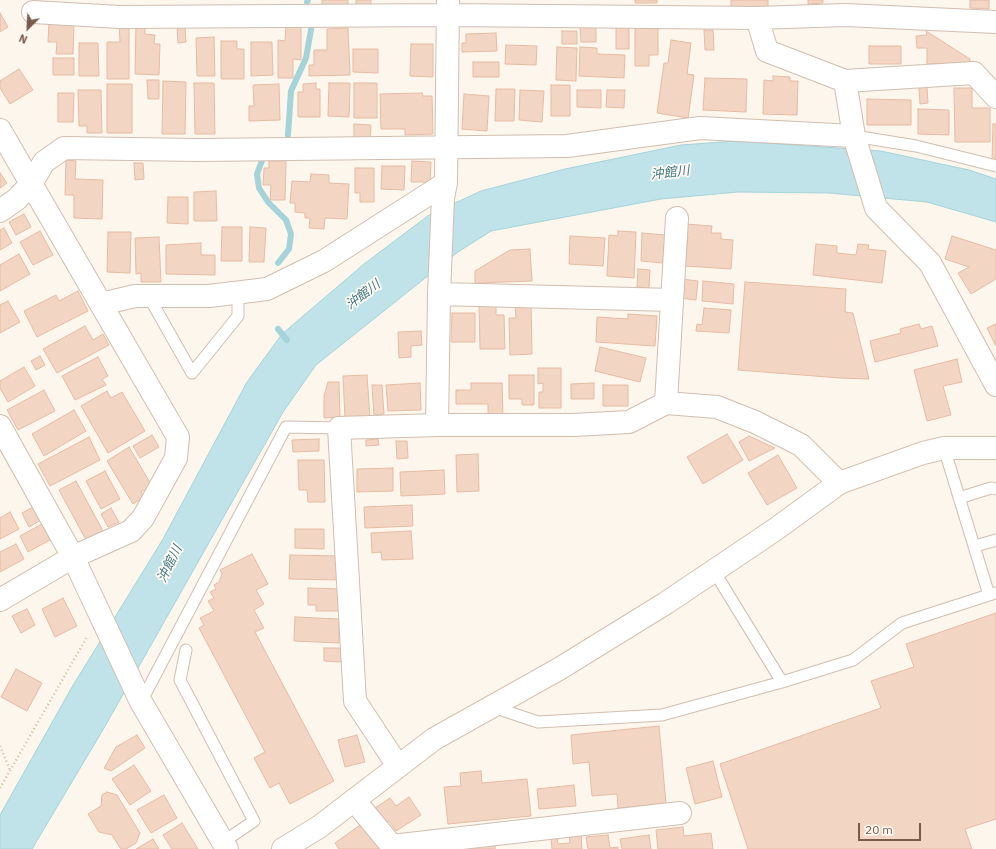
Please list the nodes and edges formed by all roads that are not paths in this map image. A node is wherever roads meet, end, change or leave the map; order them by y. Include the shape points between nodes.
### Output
1 (448, 8) edge
2 (845, 8) edge
3 (33, 12) dead end
4 (757, 18) junction
5 (996, 22) edge
6 (845, 81) junction
7 (996, 97) edge
8 (0, 130) edge
9 (855, 141) junction
10 (446, 148) junction
11 (996, 166) edge
12 (31, 184) junction
13 (445, 190) junction
14 (0, 211) edge
15 (677, 218) dead end
16 (439, 286) junction
17 (238, 292) junction
18 (149, 297) junction
19 (672, 300) junction
20 (101, 304) junction
21 (996, 385) edge
22 (666, 403) junction
23 (437, 425) junction
24 (0, 426) edge
25 (339, 428) junction
26 (944, 448) junction
27 (996, 448) edge
28 (839, 483) junction
29 (996, 489) edge
30 (960, 498) junction
31 (996, 540) edge
32 (975, 546) junction
33 (72, 557) junction
34 (714, 571) junction
35 (993, 594) edge
36 (0, 600) edge
37 (186, 650) dead end
38 (782, 682) junction
39 (138, 693) junction
40 (492, 707) junction
41 (398, 766) junction
42 (354, 800) junction
43 (680, 814) dead end
44 (225, 846) edge
45 (393, 848) edge
46 (284, 849) edge

1 - 3 street via 120,17
1 - 4 street
1 - 10 street
2 - 4 street
2 - 5 street
4 - 6 street via 767,51
6 - 7 street via 974,73
6 - 9 street
8 - 12 street
9 - 10 street via 700,128 568,146
9 - 11 lane via 916,146
9 - 21 street via 876,208 930,263
10 - 12 street via 64,148 44,162
10 - 13 street
12 - 14 street via 17,199
12 - 20 street
13 - 16 street
13 - 17 street via 324,260 266,289
15 - 19 street
16 - 19 street
16 - 23 street
17 - 18 street via 210,296
17 - 18 lane via 238,316 192,373
18 - 20 street via 135,296
19 - 22 street
20 - 33 street via 178,437 176,458 143,518 131,531
22 - 23 street via 629,422 573,425
22 - 28 street via 717,407 755,422 801,445
23 - 25 street
24 - 33 street
25 - 39 lane via 286,427
25 - 41 street via 355,701
26 - 27 street
26 - 28 street
26 - 30 lane
28 - 34 street
29 - 30 lane via 991,488
30 - 32 lane
31 - 32 lane
32 - 35 lane
33 - 36 street
33 - 39 street
34 - 38 lane
34 - 40 street via 560,669
35 - 38 lane via 902,623 853,660
37 - 44 lane via 180,680 254,821
38 - 40 lane via 662,714 538,722
39 - 44 street
40 - 41 street via 434,739
41 - 42 street
42 - 45 street
42 - 46 street via 319,827
43 - 45 street

